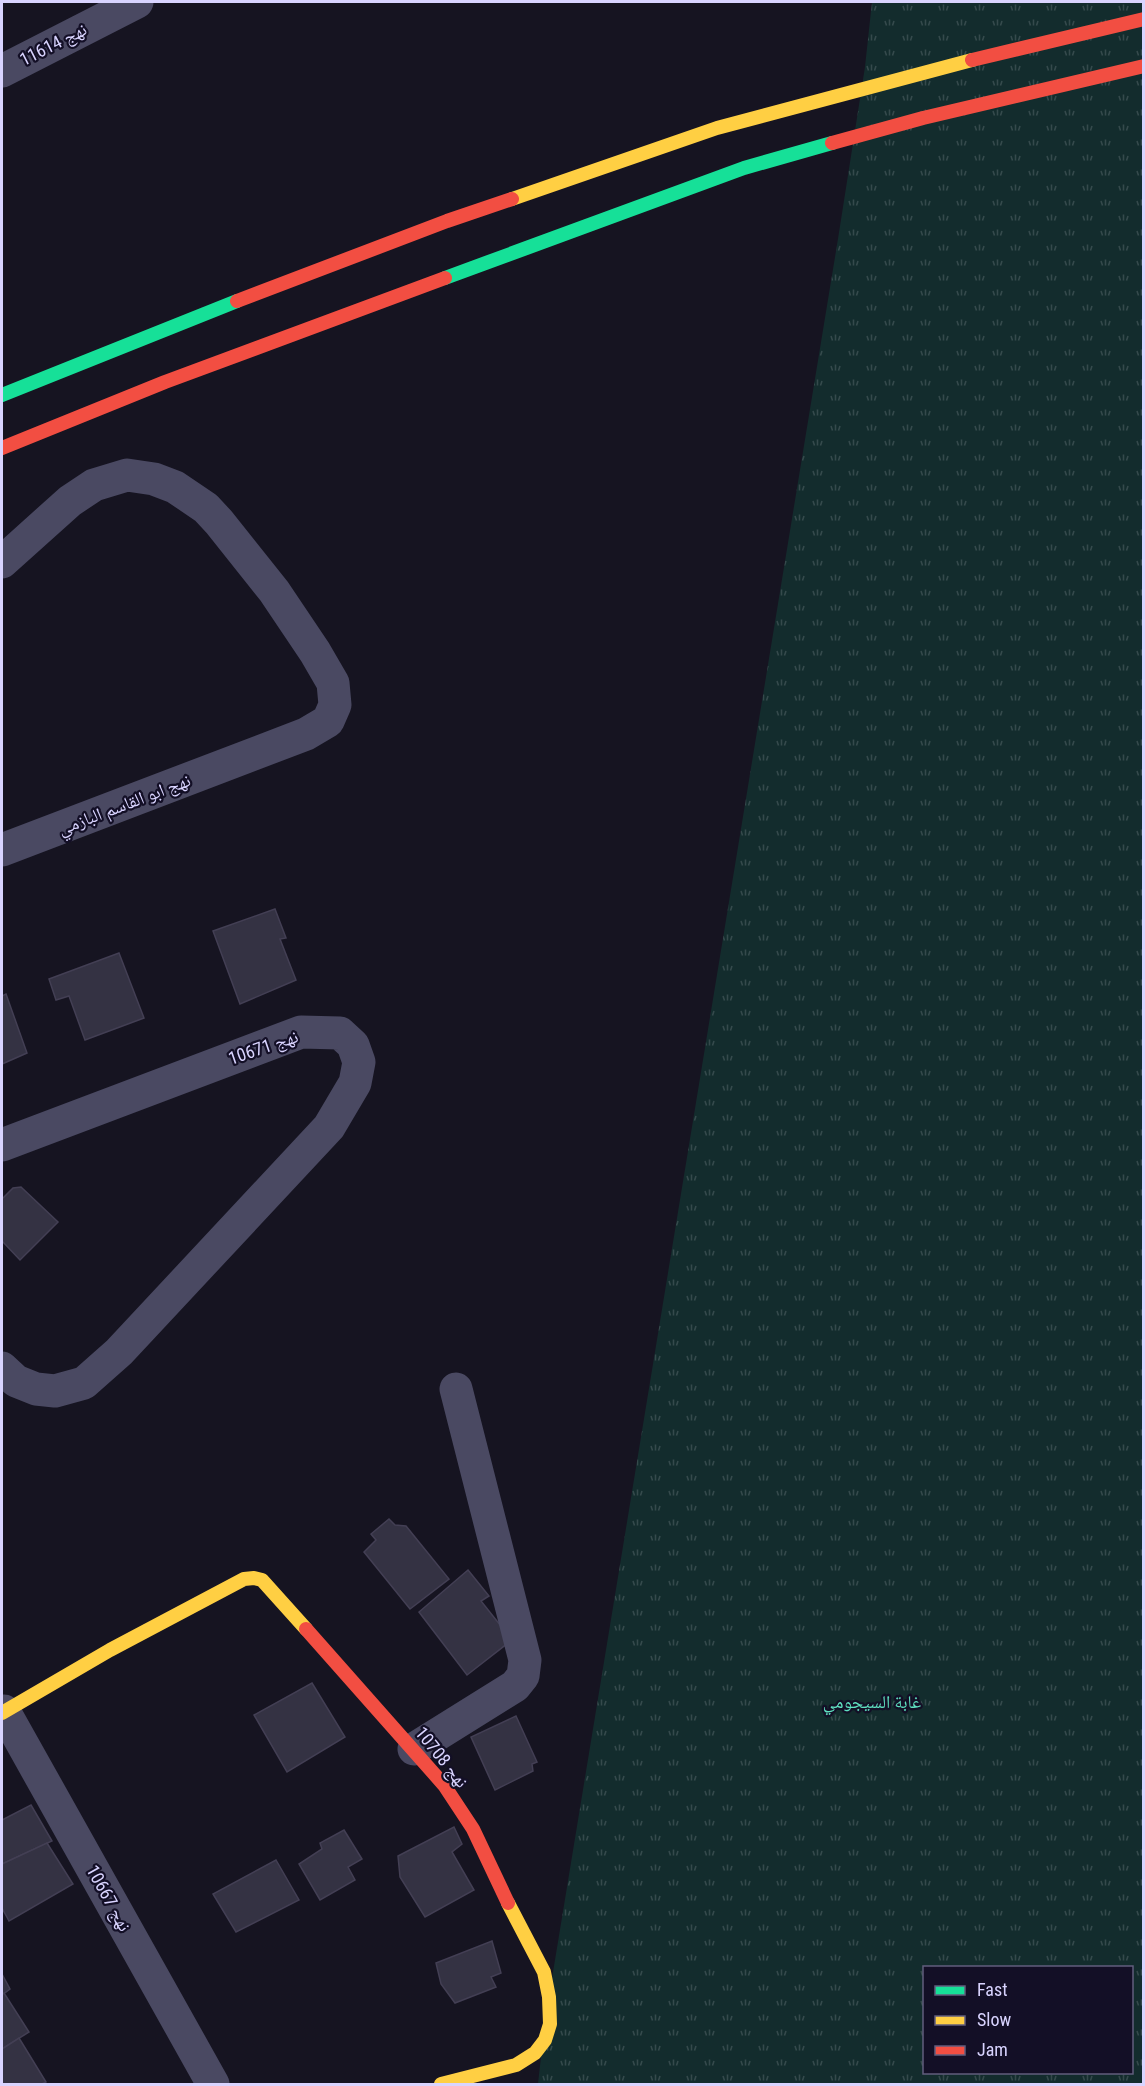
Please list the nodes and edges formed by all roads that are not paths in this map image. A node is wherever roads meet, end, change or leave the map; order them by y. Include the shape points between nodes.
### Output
1 (137, 2) edge
2 (1143, 20) edge
3 (1143, 66) edge
4 (2, 71) edge
5 (2, 395) edge
6 (2, 448) edge
7 (2, 562) edge
8 (2, 850) edge
9 (2, 1144) edge
10 (2, 1368) edge
11 (456, 1389) dead end
12 (3, 1712) edge
13 (414, 1749) junction
14 (213, 2085) edge
15 (441, 2085) edge

1 - 4 street, نهج 11614
2 - 5 main road via 966,61 717,128 447,221
3 - 6 main road via 923,118 744,168 186,374
7 - 8 street, نهج ابو القاسم البازمي via 70,501 94,485 127,475 175,487 206,508 274,591 333,683 335,705 328,721 306,734
9 - 10 street, نهج 10671 via 301,1032 340,1033 353,1045 358,1062 355,1083 329,1127 119,1352 84,1383 55,1391 36,1389 16,1381
11 - 13 street via 525,1660 523,1676 515,1686
12 - 13 main road, نهج 10708 via 110,1650 254,1578 262,1580
12 - 14 street, نهج 10667
13 - 15 main road, نهج 10708 via 473,1829 544,1972 549,1997 550,2024 535,2053 516,2065

